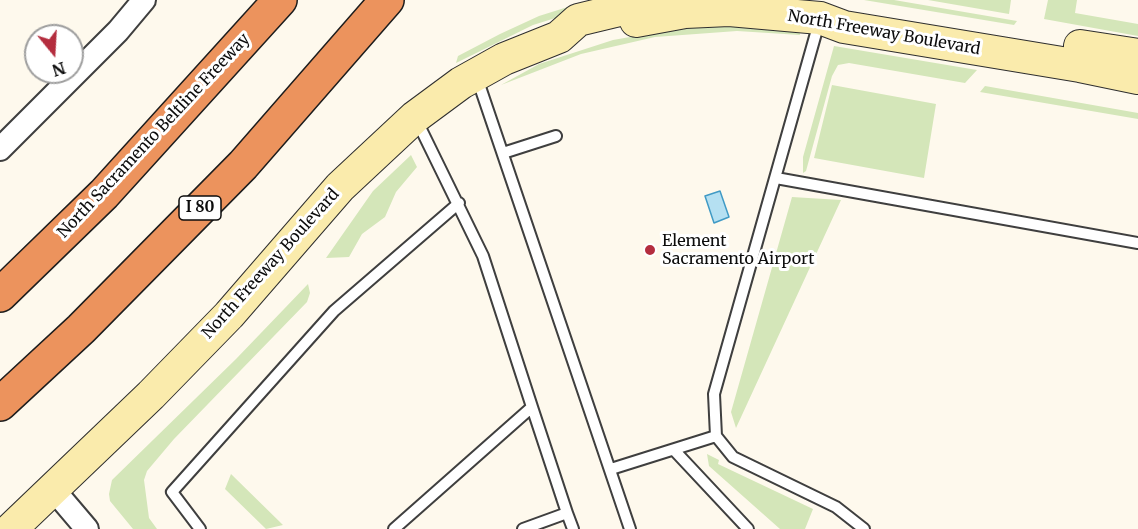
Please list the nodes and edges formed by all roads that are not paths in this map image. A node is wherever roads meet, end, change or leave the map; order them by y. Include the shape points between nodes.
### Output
1 (144, 0) edge
2 (280, 0) edge
3 (387, 0) edge
4 (661, 0) edge
5 (810, 9) edge
6 (559, 37) junction
7 (1138, 55) edge
8 (476, 75) junction
9 (1138, 78) edge
10 (415, 117) junction
11 (4, 134) edge
12 (556, 136) dead end
13 (503, 153) junction
14 (776, 178) junction
15 (459, 203) junction
16 (1138, 243) edge
17 (0, 295) edge
18 (0, 404) edge
19 (532, 407) junction
20 (716, 436) junction
21 (674, 450) junction
22 (611, 469) junction
23 (53, 489) junction
24 (567, 513) junction
25 (11, 529) edge
26 (87, 529) edge
27 (200, 529) edge
28 (394, 529) edge
29 (523, 529) edge
30 (573, 529) edge
31 (630, 529) edge
32 (748, 529) edge
33 (864, 529) edge

1 - 11 street via 118,31
2 - 17 highway, North Sacramento Beltline Freeway via 104,194
3 - 18 highway, I 80 via 243,165 81,330
4 - 6 street, North Freeway Boulevard via 578,20
5 - 6 street, North Freeway Boulevard via 685,12 648,17 586,37
5 - 7 street, North Freeway Boulevard via 1002,39
5 - 9 street, North Freeway Boulevard via 844,27
5 - 14 lane
6 - 8 street, North Freeway Boulevard via 504,58
8 - 10 street, North Freeway Boulevard
8 - 13 lane
10 - 15 lane
10 - 23 street, North Freeway Boulevard via 340,187 229,315
12 - 13 lane
13 - 22 lane
14 - 16 lane
14 - 20 lane via 714,394
15 - 19 lane via 483,256
15 - 27 lane via 334,311 172,492
19 - 24 lane
19 - 28 lane
20 - 21 lane
20 - 33 lane via 733,457 836,507
21 - 22 lane
21 - 32 lane
22 - 31 lane
23 - 25 street, North Freeway Boulevard
23 - 26 street
24 - 29 lane
24 - 30 lane

